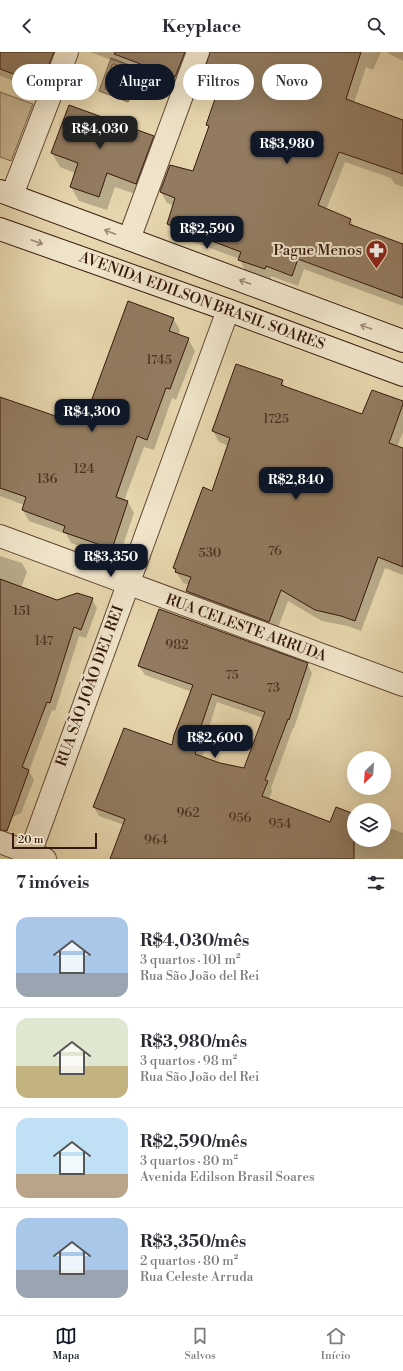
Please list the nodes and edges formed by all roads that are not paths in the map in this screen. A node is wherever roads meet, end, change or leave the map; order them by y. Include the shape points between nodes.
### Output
1 (66, 52) edge
2 (198, 52) edge
3 (6, 193) edge
4 (0, 229) edge
5 (130, 239) junction
6 (228, 310) junction
7 (403, 341) edge
8 (403, 375) edge
9 (0, 536) edge
10 (127, 584) junction
11 (403, 686) edge
12 (0, 842) edge
13 (34, 857) edge

1 - 3 street
2 - 5 street
5 -> 3 street
4 -> 6 street, AVENIDA EDILSON BRASIL SOARES
7 -> 5 street
6 - 8 street, AVENIDA EDILSON BRASIL SOARES
6 - 10 street, RUA SÃO JOÃO DEL REI
9 - 10 street, RUA CELESTE ARRUDA
10 - 11 street, RUA CELESTE ARRUDA
10 - 13 street, RUA SÃO JOÃO DEL REI
12 - 13 street

